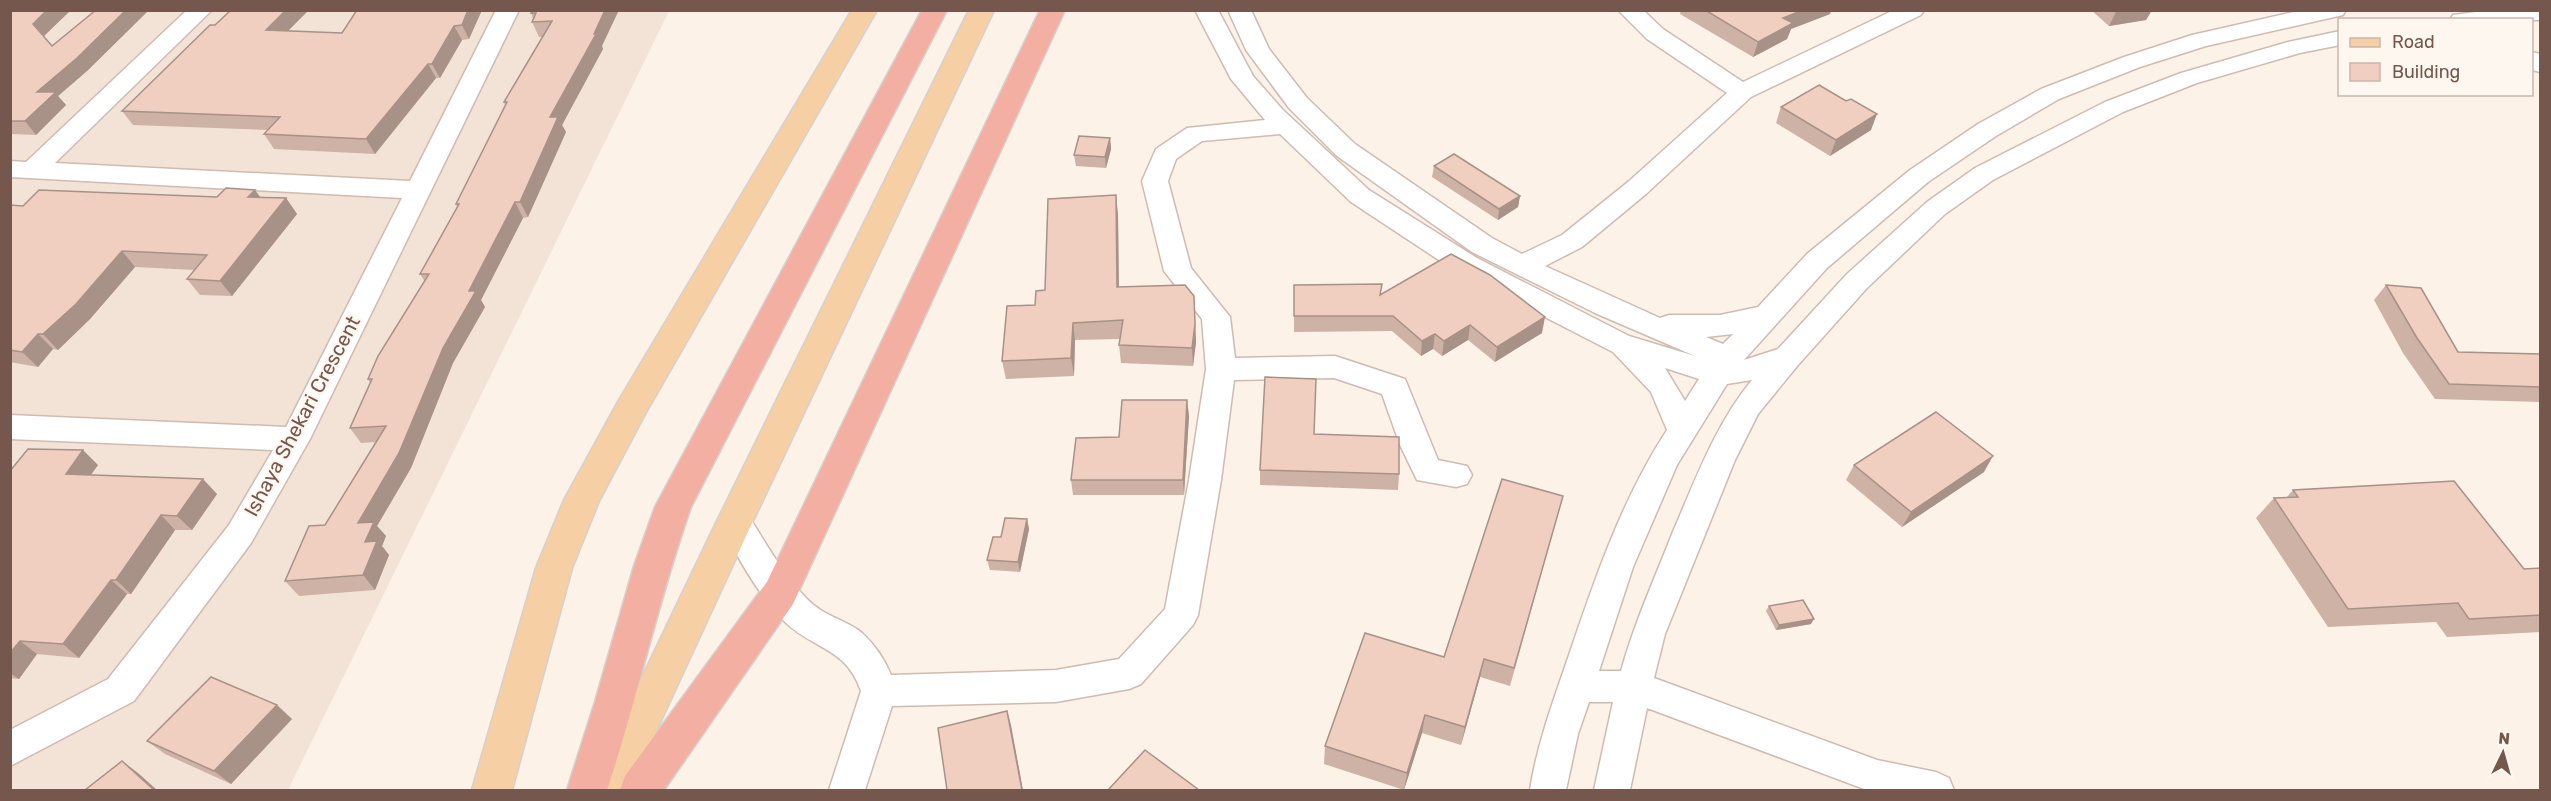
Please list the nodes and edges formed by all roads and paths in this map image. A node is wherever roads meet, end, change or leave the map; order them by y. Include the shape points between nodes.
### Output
1 (201, 10) edge
2 (508, 10) edge
3 (865, 10) edge
4 (935, 10) edge
5 (982, 10) edge
6 (1053, 10) edge
7 (1206, 10) edge
8 (1239, 10) edge
9 (1629, 10) edge
10 (1913, 10) edge
11 (2335, 10) edge
12 (2541, 13) edge
13 (2471, 17) edge
14 (2338, 38) edge
15 (1742, 92) junction
16 (1285, 126) junction
17 (21, 170) edge
18 (418, 190) junction
19 (1572, 241) junction
20 (1522, 266) junction
21 (1568, 288) junction
22 (1769, 314) junction
23 (1643, 322) junction
24 (1619, 343) junction
25 (1788, 357) junction
26 (1727, 368) junction
27 (1221, 369) junction
28 (1747, 407) junction
29 (10, 427) edge
30 (1682, 430) junction
31 (295, 439) junction
32 (1456, 475) dead end
33 (735, 520) junction
34 (780, 593) junction
35 (1575, 686) junction
36 (1634, 687) junction
37 (879, 691) junction
38 (10, 749) edge
39 (1877, 784) edge
40 (492, 790) edge
41 (587, 790) edge
42 (608, 790) edge
43 (640, 790) edge
44 (847, 790) edge
45 (1548, 790) edge
46 (1612, 790) edge
47 (1936, 790) edge

1 - 17 street
2 - 18 street, Ishaya Shekari Crescent
3 - 40 main road via 631,409 582,500 554,568
4 - 41 highway via 673,507 646,585
5 - 33 main road
6 - 34 highway
7 - 16 street via 1243,79
8 - 20 street via 1258,50 1298,103 1346,150 1482,245
9 - 15 street via 1655,34
10 - 15 street
11 - 22 street via 2200,40 2050,94 1919,176 1817,261
12 - 13 street
14 - 25 street via 2189,78 2114,106 1984,174 1936,208 1857,281
15 - 19 street
16 - 24 street via 1360,196 1457,259
16 - 27 street via 1196,134 1165,155 1155,182 1178,271 1216,317
17 - 18 street
18 - 31 street, Ishaya Shekari Crescent
19 - 20 street
19 - 21 street
20 - 21 street
21 - 23 street
22 - 23 street via 1740,324 1713,327
22 - 26 street
23 - 26 street
24 - 26 street
24 - 30 street via 1661,382
25 - 26 street via 1756,369
25 - 28 street
26 - 28 street
26 - 30 street
27 - 32 street via 1335,367 1394,387 1428,471
27 - 37 street via 1180,615 1129,673 1056,686
28 - 36 street via 1714,471 1648,634
29 - 31 street
30 - 35 street via 1643,502
31 - 38 street, Ishaya Shekari Crescent via 240,534 121,690
33 - 34 street
33 - 42 main road
34 - 37 street via 818,628 849,643 872,671
34 - 43 highway
35 - 36 street
35 - 45 street
36 - 39 street
36 - 46 street
37 - 44 street
39 - 47 street

